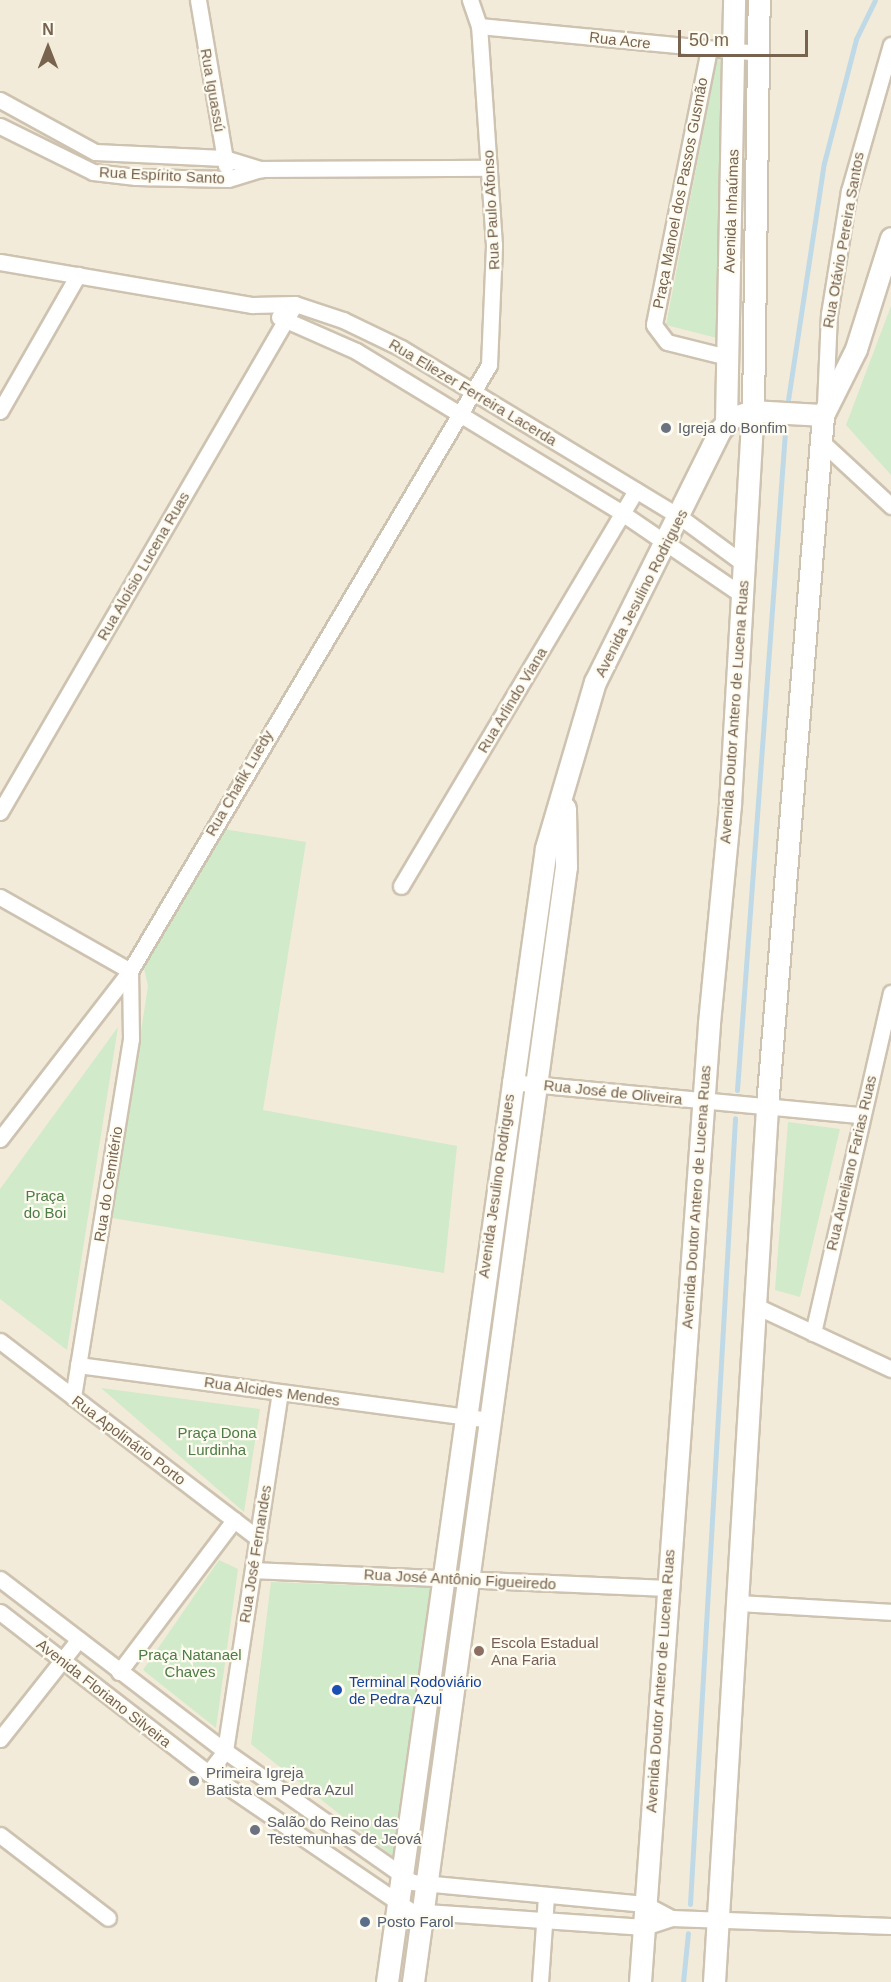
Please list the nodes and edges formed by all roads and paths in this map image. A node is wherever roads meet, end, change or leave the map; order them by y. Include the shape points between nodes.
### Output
1 (198, 0) edge
2 (470, 0) edge
3 (734, 0) edge
4 (759, 0) edge
5 (479, 26) junction
6 (891, 45) edge
7 (709, 49) junction
8 (736, 52) junction
9 (761, 53) junction
10 (0, 100) edge
11 (0, 126) edge
12 (224, 158) junction
13 (489, 168) junction
14 (261, 169) junction
15 (228, 179) junction
16 (891, 238) edge
17 (0, 262) edge
18 (78, 275) junction
19 (296, 304) junction
20 (252, 305) junction
21 (286, 320) junction
22 (727, 357) junction
23 (476, 394) junction
24 (824, 410) junction
25 (0, 411) edge
26 (753, 411) junction
27 (461, 415) junction
28 (726, 422) junction
29 (824, 443) junction
30 (636, 490) junction
31 (891, 506) edge
32 (622, 513) junction
33 (680, 517) junction
34 (666, 542) junction
35 (744, 564) junction
36 (742, 595) junction
37 (564, 798) junction
38 (0, 812) edge
39 (401, 886) dead end
40 (0, 897) edge
41 (130, 971) junction
42 (890, 1003) edge
43 (510, 1082) junction
44 (533, 1084) junction
45 (704, 1101) junction
46 (767, 1107) junction
47 (861, 1114) junction
48 (0, 1139) edge
49 (756, 1306) junction
50 (813, 1333) junction
51 (0, 1341) edge
52 (78, 1365) junction
53 (891, 1369) edge
54 (280, 1392) junction
55 (73, 1397) junction
56 (465, 1418) junction
57 (489, 1420) junction
58 (234, 1520) junction
59 (258, 1538) junction
60 (253, 1570) junction
61 (442, 1578) junction
62 (0, 1579) edge
63 (469, 1579) junction
64 (666, 1588) junction
65 (737, 1603) junction
66 (0, 1612) edge
67 (891, 1612) edge
68 (79, 1639) junction
69 (61, 1661) junction
70 (119, 1672) junction
71 (0, 1738) edge
72 (225, 1751) junction
73 (208, 1773) junction
74 (0, 1835) edge
75 (353, 1843) junction
76 (336, 1864) junction
77 (402, 1875) junction
78 (427, 1887) junction
79 (546, 1896) junction
80 (645, 1904) junction
81 (398, 1905) junction
82 (423, 1912) junction
83 (108, 1918) dead end
84 (670, 1918) junction
85 (717, 1919) junction
86 (544, 1922) junction
87 (891, 1926) edge
88 (644, 1927) junction
89 (387, 1982) edge
90 (413, 1982) edge
91 (540, 1982) edge
92 (640, 1982) edge
93 (714, 1982) edge

1 - 12 street, Rua Iguassú
2 - 5 street, Rua Paulo Afonso
3 - 8 street, Avenida Inhaúmas
4 - 9 street, Avenida Inhaúmas
5 - 7 street, Rua Acre
5 - 13 street, Rua Paulo Afonso
6 - 24 street, Rua Otávio Pereira Santos via 849,191 829,314
7 - 8 street, Rua Acre
7 - 22 street, Praça Manoel dos Passos Gusmão via 654,325 667,342
8 - 9 street, Rua Acre
8 - 22 street, Avenida Inhaúmas
9 - 26 street, Avenida Inhaúmas
10 - 12 street, Rua Espírito Santo via 95,152
11 - 15 street, Rua Espírito Santo via 93,172
12 - 14 street, Rua Espírito Santo
12 - 15 street, Rua Iguassú
13 - 14 street, Rua Espírito Santo
13 - 23 street, Rua Paulo Afonso via 493,330 489,365
14 - 15 street, Rua Espírito Santo
16 - 24 street via 856,350
17 - 18 street, Rua Eliezer Ferreira Lacerda
18 - 20 street, Rua Eliezer Ferreira Lacerda
18 - 25 street
19 - 20 street, Rua Eliezer Ferreira Lacerda
19 - 21 street, Rua Aloísio Lucena Ruas
19 - 23 street, Rua Eliezer Ferreira Lacerda via 374,334
20 - 21 street, Rua Eliezer Ferreira Lacerda
21 - 27 street, Rua Eliezer Ferreira Lacerda via 356,351
21 - 38 street, Rua Aloísio Lucena Ruas
22 - 28 street, Avenida Inhaúmas
23 - 27 street, Rua Paulo Afonso
23 - 30 street, Rua Eliezer Ferreira Lacerda
24 - 26 street
24 - 29 street
26 - 28 street
26 - 35 street, Avenida Doutor Antero de Lucena Ruas
27 - 32 street, Rua Eliezer Ferreira Lacerda
27 - 41 street, Rua Chafik Luedy
28 - 33 street, Avenida Jesulino Rodrigues
29 - 31 street
29 - 46 street
30 - 32 street, Rua Arlindo Viana
30 - 33 street, Rua Eliezer Ferreira Lacerda
32 - 34 street, Rua Eliezer Ferreira Lacerda
32 - 39 street, Rua Arlindo Viana
33 - 34 street, Avenida Jesulino Rodrigues
33 - 35 street, Rua Eliezer Ferreira Lacerda
34 - 36 street, Rua Eliezer Ferreira Lacerda
34 - 37 street, Avenida Jesulino Rodrigues via 596,682
35 - 36 street, Avenida Doutor Antero de Lucena Ruas
36 - 45 street, Avenida Doutor Antero de Lucena Ruas
37 - 43 street, Avenida Jesulino Rodrigues via 544,857
37 - 44 street, Avenida Jesulino Rodrigues via 566,867
40 - 41 street
41 - 48 street, Rua Chafik Luedy
41 - 52 street, Rua do Cemitério via 131,1039
42 - 47 street, Rua Aureliano Farias Ruas
43 - 44 street, Rua José de Oliveira
43 - 56 street, Avenida Jesulino Rodrigues
44 - 45 street, Rua José de Oliveira
44 - 57 street, Avenida Jesulino Rodrigues
45 - 46 street, Rua José de Oliveira
45 - 64 street, Avenida Doutor Antero de Lucena Ruas
46 - 47 street, Rua José de Oliveira
46 - 49 street
47 - 50 street, Rua Aureliano Farias Ruas
49 - 50 street
49 - 65 street
50 - 53 street
51 - 55 street, Rua Apolinário Porto
52 - 54 street, Rua Alcides Mendes
52 - 55 street, Rua do Cemitério
54 - 56 street, Rua Alcides Mendes
54 - 59 street, Rua José Fernandes
55 - 58 street, Rua Apolinário Porto
56 - 57 street, Rua Alcides Mendes
56 - 61 street, Avenida Jesulino Rodrigues
57 - 63 street, Avenida Jesulino Rodrigues
58 - 59 street, Rua Apolinário Porto
58 - 70 street
59 - 60 street, Rua José Fernandes
60 - 61 street, Rua José Antônio Figueiredo
60 - 72 street, Rua José Fernandes
61 - 63 street, Rua José Antônio Figueiredo
61 - 77 street
62 - 68 street, Avenida Floriano Silveira
63 - 64 street, Rua José Antônio Figueiredo
63 - 78 street
64 - 80 street, Avenida Doutor Antero de Lucena Ruas
65 - 67 street
65 - 85 street
66 - 69 street, Avenida Floriano Silveira
68 - 69 street
68 - 70 street, Avenida Floriano Silveira
69 - 71 street
69 - 73 street, Avenida Floriano Silveira
70 - 72 street, Avenida Floriano Silveira
72 - 73 street
72 - 75 street, Avenida Floriano Silveira
73 - 76 street, Avenida Floriano Silveira
74 - 83 street
75 - 76 street
75 - 77 street, Avenida Floriano Silveira
76 - 81 street, Avenida Floriano Silveira
77 - 78 street, Avenida Floriano Silveira
77 - 81 street
78 - 79 street
78 - 82 street
79 - 80 street
79 - 86 street
80 - 84 street
80 - 88 street, Avenida Doutor Antero de Lucena Ruas
81 - 82 street, Avenida Floriano Silveira
81 - 89 street
82 - 86 street, Avenida Floriano Silveira
82 - 90 street
84 - 85 street
84 - 88 street
85 - 87 street
85 - 93 street
86 - 88 street, Avenida Floriano Silveira
86 - 91 street
88 - 92 street, Avenida Doutor Antero de Lucena Ruas

